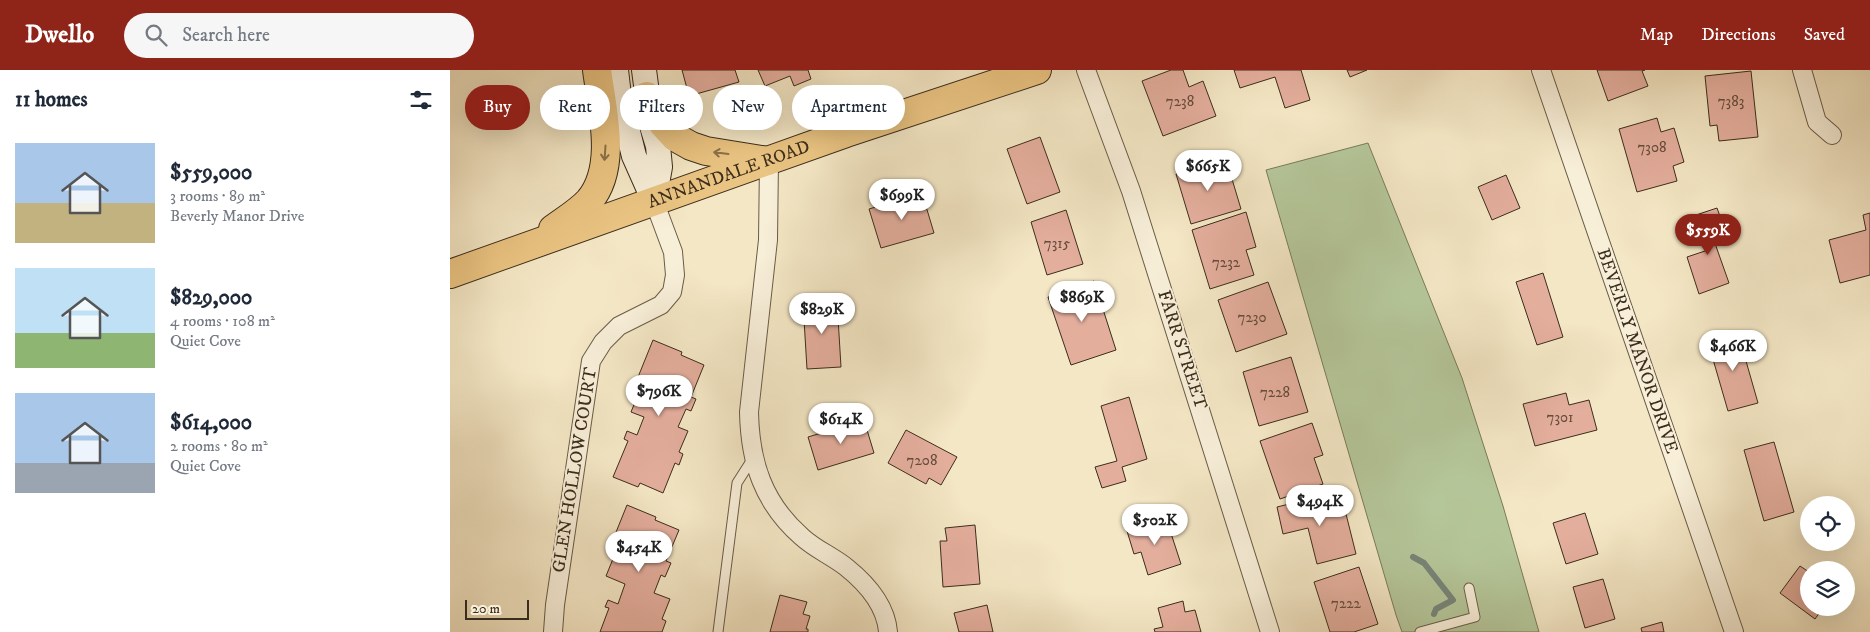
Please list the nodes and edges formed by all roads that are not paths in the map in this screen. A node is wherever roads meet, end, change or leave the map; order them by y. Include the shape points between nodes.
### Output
1 (597, 70) edge
2 (616, 70) edge
3 (1037, 70) edge
4 (1086, 70) edge
5 (1540, 70) edge
6 (1802, 70) edge
7 (645, 83) edge
8 (1832, 135) dead end
9 (769, 161) junction
10 (654, 201) junction
11 (520, 250) junction
12 (450, 274) edge
13 (754, 458) junction
14 (1469, 588) dead end
15 (553, 632) edge
16 (718, 632) edge
17 (888, 632) edge
18 (1270, 632) edge
19 (1420, 632) edge
20 (1734, 632) edge

1 -> 11 main road via 606,149 598,187 590,200 572,216
2 - 10 street via 634,156
3 - 9 main road, ANNANDALE ROAD
4 - 18 street, FARR STREET via 1131,191
5 - 20 street, BEVERLY MANOR DRIVE
6 - 8 street via 1817,122
9 -> 7 main road via 706,151 675,137 663,124
7 - 10 street via 660,167
9 - 10 main road, ANNANDALE ROAD
9 - 13 street via 768,240 748,412
10 - 11 main road, ANNANDALE ROAD
10 - 15 street, GLEN HOLLOW COURT via 673,252 675,275 672,292 661,305 619,326 591,361
11 - 12 main road, ANNANDALE ROAD
13 - 16 lane via 737,483
13 - 17 street via 767,492 781,516 802,538 846,567 872,593 881,606
14 - 19 lane via 1475,617

